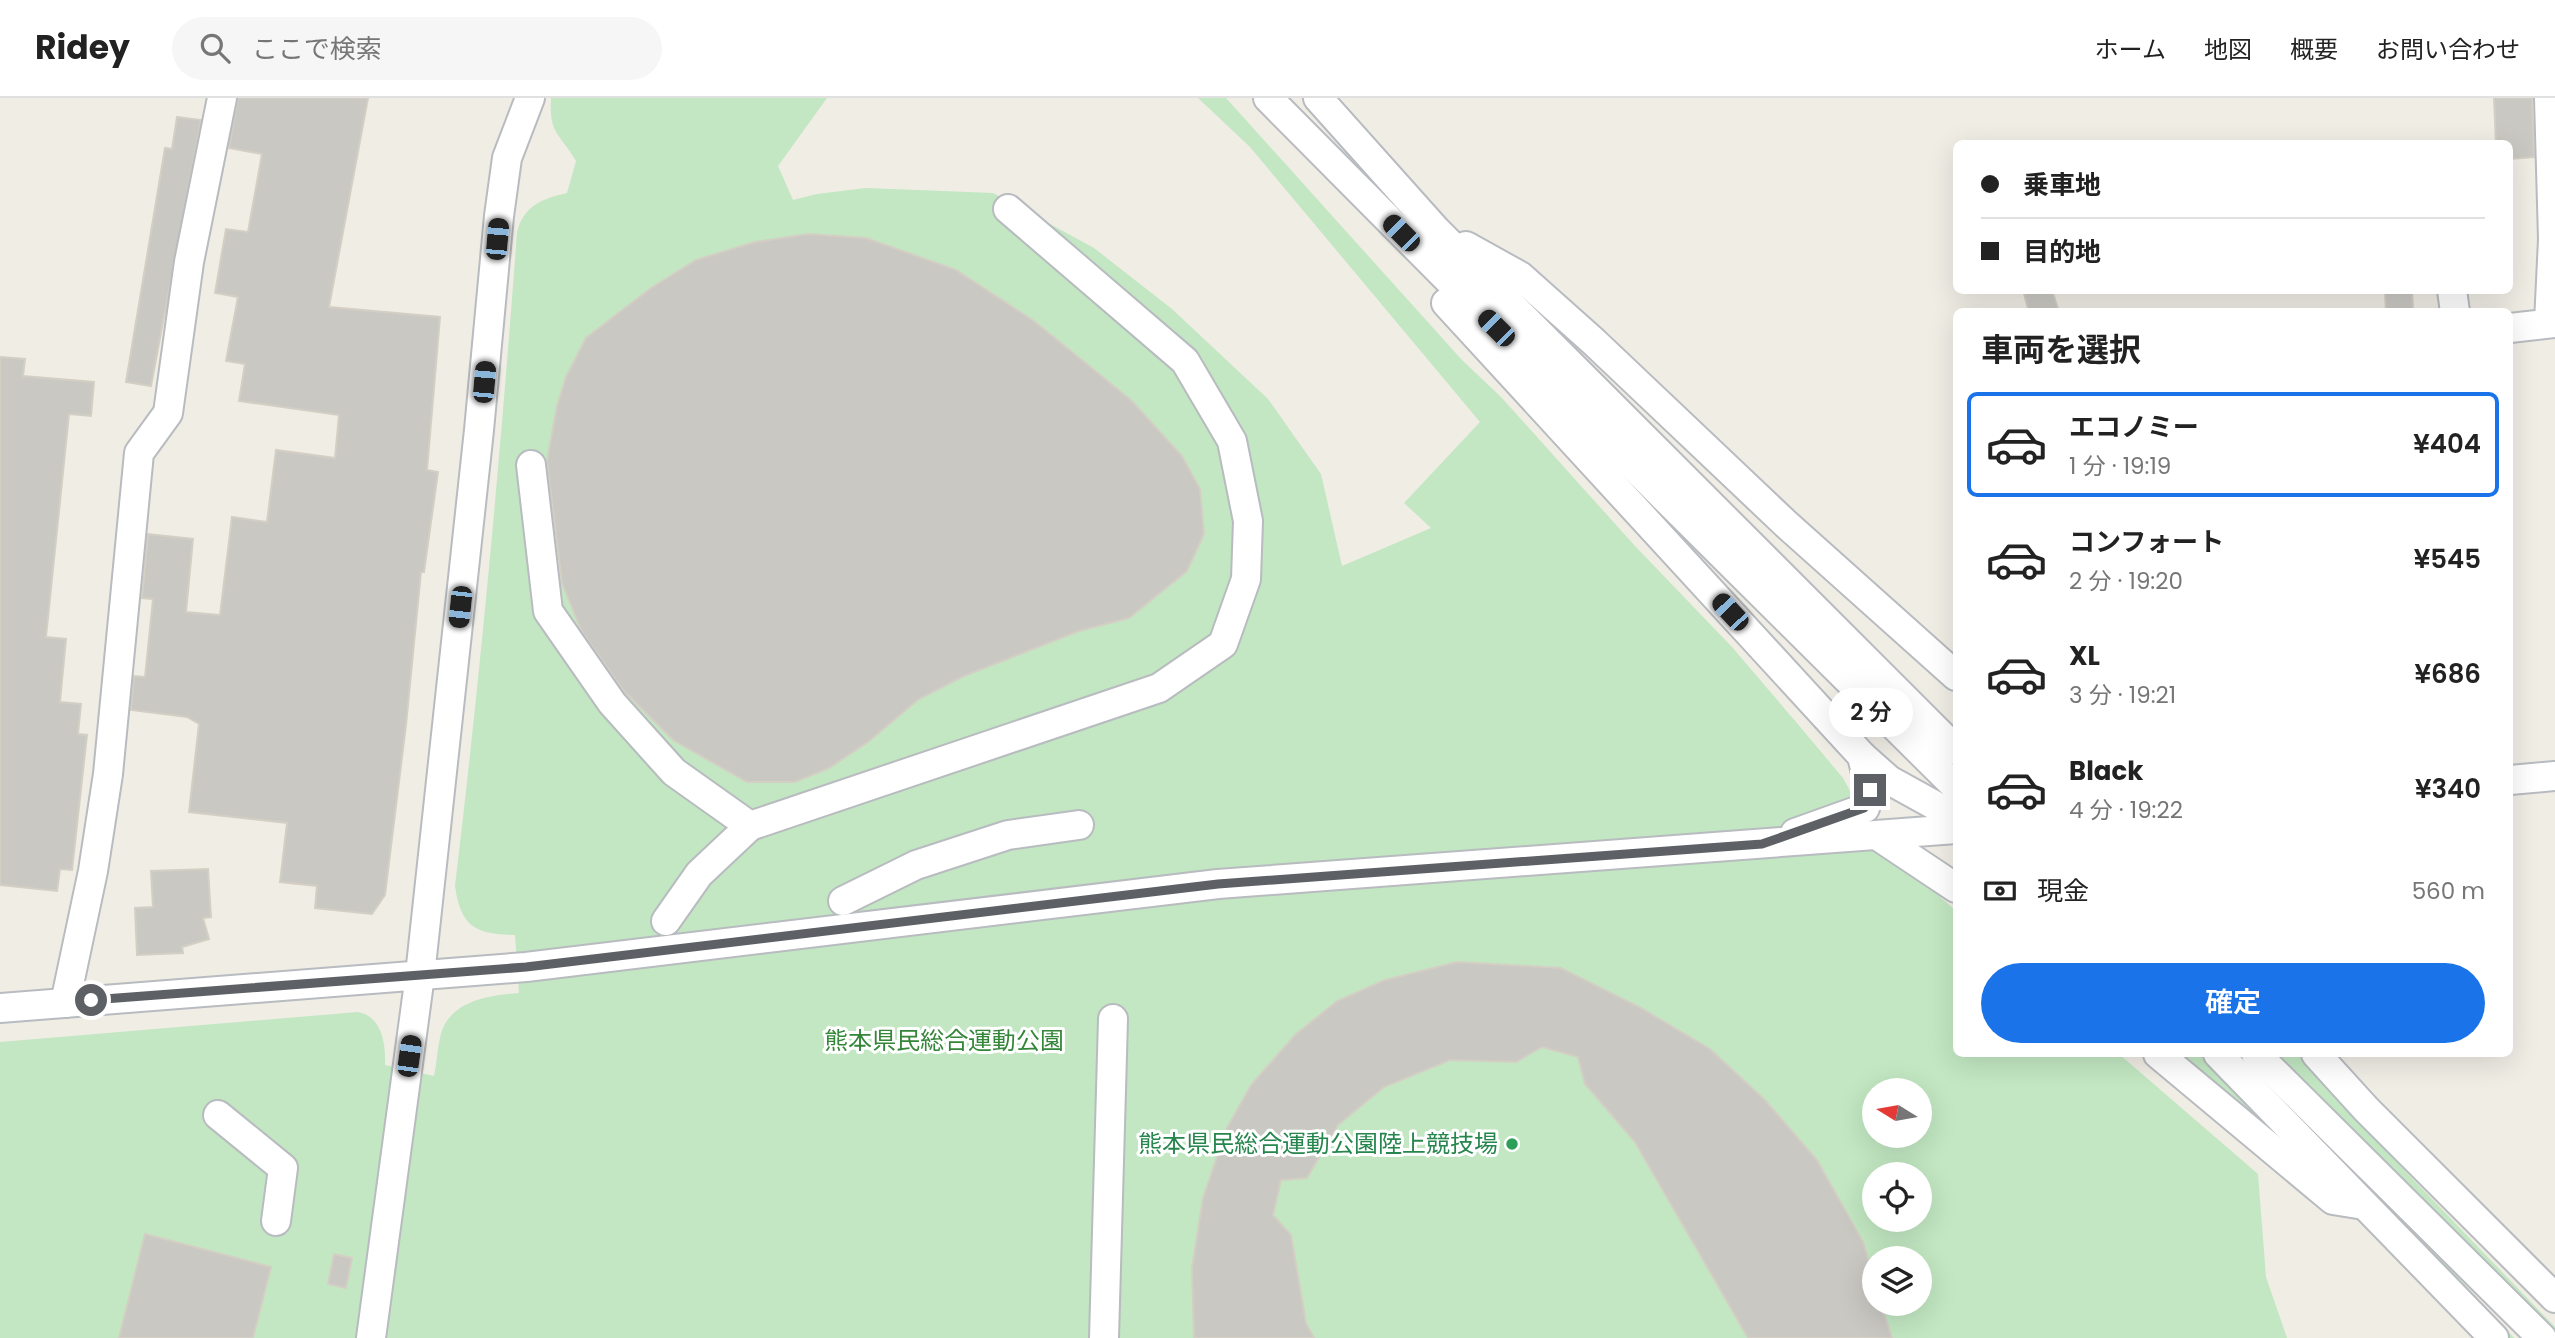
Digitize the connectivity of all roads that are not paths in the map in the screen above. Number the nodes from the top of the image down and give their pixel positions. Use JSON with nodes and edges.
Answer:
{"nodes":[{"id":1,"x":222,"y":98,"type":"edge"},
{"id":2,"x":530,"y":98,"type":"edge"},
{"id":3,"x":1268,"y":98,"type":"edge"},
{"id":4,"x":1318,"y":98,"type":"edge"},
{"id":5,"x":2549,"y":98,"type":"edge"},
{"id":6,"x":1008,"y":209,"type":"dead end"},
{"id":7,"x":1427,"y":240,"type":"junction"},
{"id":8,"x":2552,"y":323,"type":"edge"},
{"id":9,"x":2513,"y":328,"type":"edge"},
{"id":10,"x":531,"y":466,"type":"dead end"},
{"id":11,"x":1953,"y":673,"type":"edge"},
{"id":12,"x":1953,"y":747,"type":"edge"},
{"id":13,"x":1862,"y":756,"type":"junction"},
{"id":14,"x":2555,"y":776,"type":"edge"},
{"id":15,"x":2513,"y":780,"type":"edge"},
{"id":16,"x":1953,"y":785,"type":"edge"},
{"id":17,"x":1953,"y":815,"type":"edge"},
{"id":18,"x":1079,"y":825,"type":"dead end"},
{"id":19,"x":750,"y":826,"type":"junction"},
{"id":20,"x":1953,"y":830,"type":"edge"},
{"id":21,"x":1878,"y":836,"type":"junction"},
{"id":22,"x":1762,"y":844,"type":"junction"},
{"id":23,"x":1953,"y":886,"type":"edge"},
{"id":24,"x":843,"y":901,"type":"dead end"},
{"id":25,"x":666,"y":921,"type":"dead end"},
{"id":26,"x":420,"y":975,"type":"junction"},
{"id":27,"x":65,"y":1003,"type":"junction"},
{"id":28,"x":0,"y":1008,"type":"edge"},
{"id":29,"x":1113,"y":1019,"type":"dead end"},
{"id":30,"x":2162,"y":1057,"type":"edge"},
{"id":31,"x":2221,"y":1057,"type":"edge"},
{"id":32,"x":2259,"y":1057,"type":"edge"},
{"id":33,"x":2319,"y":1057,"type":"edge"},
{"id":34,"x":218,"y":1115,"type":"dead end"},
{"id":35,"x":2364,"y":1205,"type":"junction"},
{"id":36,"x":276,"y":1221,"type":"dead end"},
{"id":37,"x":2555,"y":1298,"type":"edge"},
{"id":38,"x":371,"y":1338,"type":"edge"},
{"id":39,"x":1104,"y":1338,"type":"edge"},
{"id":40,"x":2494,"y":1338,"type":"edge"},
{"id":41,"x":2542,"y":1338,"type":"edge"}],
"edges":[{"from":1,"to":27,"type":"street"},
{"from":2,"to":26,"type":"street"},
{"from":3,"to":7,"type":"street"},
{"from":4,"to":7,"type":"street"},
{"from":5,"to":8,"type":"street"},
{"from":6,"to":19,"type":"street"},
{"from":7,"to":11,"type":"street"},
{"from":7,"to":12,"type":"street"},
{"from":7,"to":13,"type":"street"},
{"from":7,"to":16,"type":"street"},
{"from":8,"to":9,"type":"street"},
{"from":10,"to":19,"type":"street"},
{"from":13,"to":17,"type":"street"},
{"from":13,"to":22,"type":"street"},
{"from":14,"to":15,"type":"street"},
{"from":18,"to":24,"type":"street"},
{"from":19,"to":25,"type":"street"},
{"from":20,"to":21,"type":"street"},
{"from":21,"to":22,"type":"street"},
{"from":21,"to":23,"type":"street"},
{"from":22,"to":26,"type":"street"},
{"from":26,"to":27,"type":"street"},
{"from":26,"to":38,"type":"street"},
{"from":27,"to":28,"type":"street"},
{"from":29,"to":39,"type":"street"},
{"from":30,"to":35,"type":"street"},
{"from":31,"to":35,"type":"street"},
{"from":32,"to":41,"type":"street"},
{"from":33,"to":37,"type":"street"},
{"from":34,"to":36,"type":"street"},
{"from":35,"to":40,"type":"street"}]}
